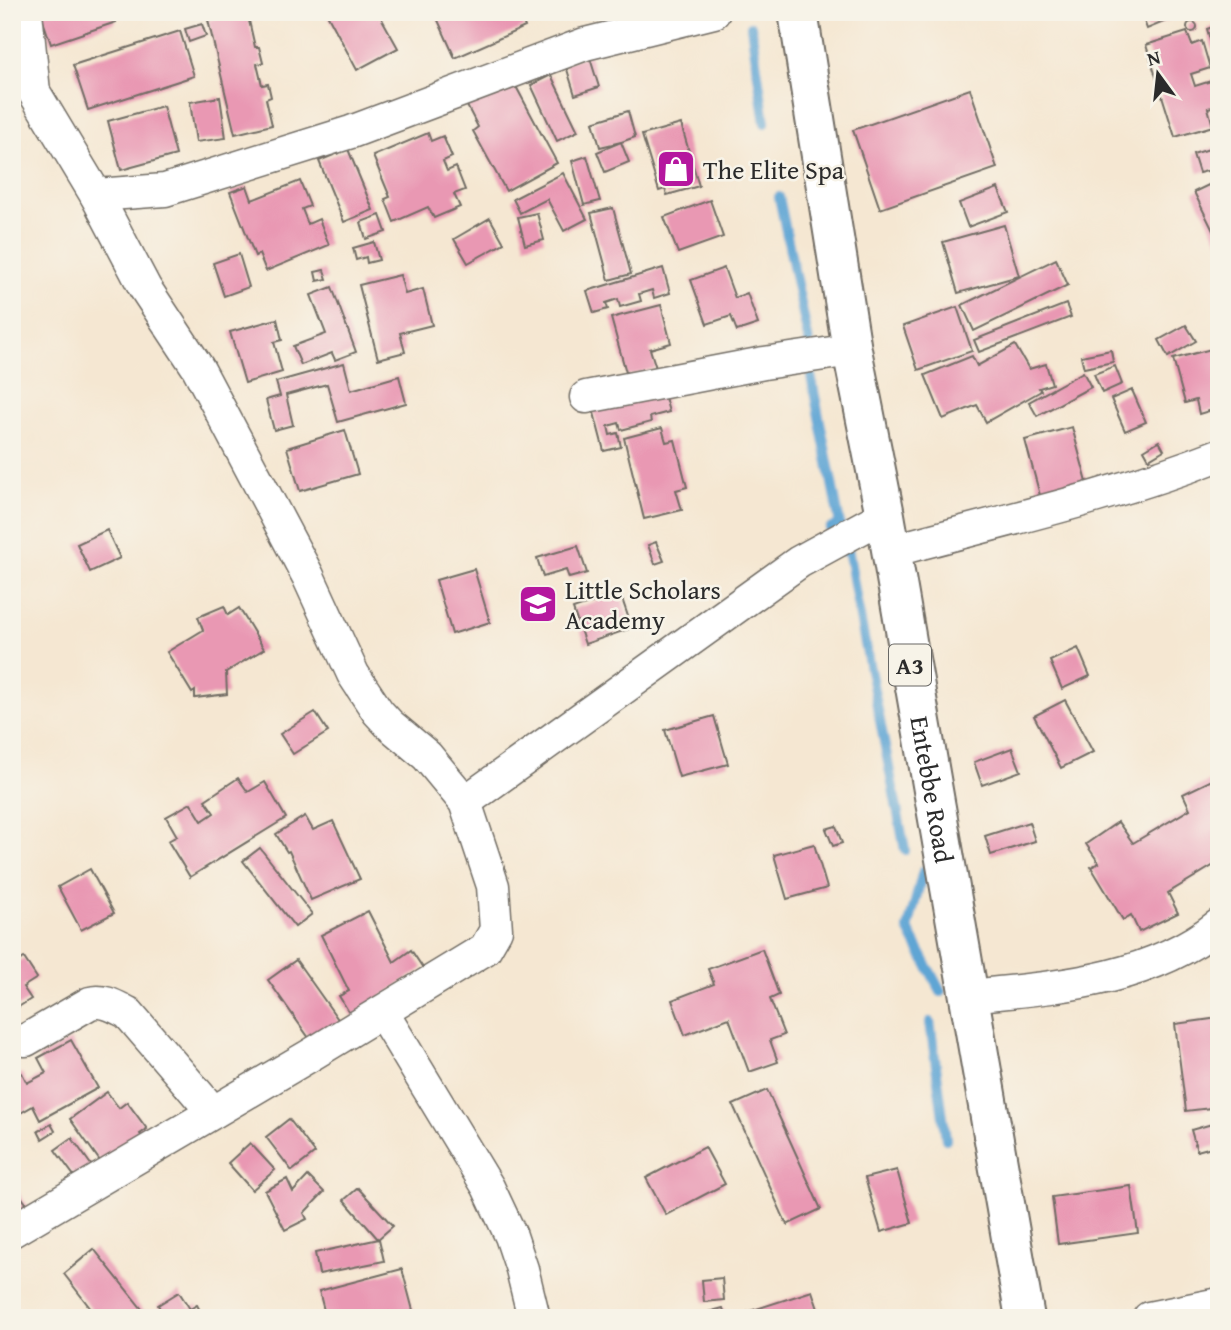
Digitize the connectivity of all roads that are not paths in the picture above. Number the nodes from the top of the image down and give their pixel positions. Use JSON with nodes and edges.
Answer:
{"nodes":[{"id":1,"x":26,"y":12,"type":"edge"},
{"id":2,"x":714,"y":12,"type":"edge"},
{"id":3,"x":798,"y":12,"type":"edge"},
{"id":4,"x":23,"y":95,"type":"edge"},
{"id":5,"x":96,"y":195,"type":"junction"},
{"id":6,"x":852,"y":350,"type":"junction"},
{"id":7,"x":586,"y":397,"type":"dead end"},
{"id":8,"x":1219,"y":455,"type":"edge"},
{"id":9,"x":888,"y":533,"type":"junction"},
{"id":10,"x":465,"y":802,"type":"junction"},
{"id":11,"x":1219,"y":925,"type":"edge"},
{"id":12,"x":968,"y":996,"type":"junction"},
{"id":13,"x":382,"y":1012,"type":"junction"},
{"id":14,"x":26,"y":1040,"type":"dead end"},
{"id":15,"x":213,"y":1112,"type":"junction"},
{"id":16,"x":12,"y":1231,"type":"edge"},
{"id":17,"x":1219,"y":1304,"type":"edge"},
{"id":18,"x":534,"y":1318,"type":"edge"},
{"id":19,"x":1025,"y":1318,"type":"edge"},
{"id":20,"x":1149,"y":1318,"type":"edge"}],
"edges":[{"from":1,"to":4,"type":"street"},
{"from":2,"to":5,"type":"street"},
{"from":3,"to":6,"type":"main road","name":"Entebbe Road","number":"A3"},
{"from":4,"to":5,"type":"street"},
{"from":5,"to":10,"type":"street"},
{"from":6,"to":7,"type":"street"},
{"from":6,"to":9,"type":"main road","name":"Entebbe Road","number":"A3"},
{"from":8,"to":9,"type":"street"},
{"from":9,"to":10,"type":"street"},
{"from":9,"to":12,"type":"main road","name":"Entebbe Road","number":"A3"},
{"from":10,"to":13,"type":"street"},
{"from":11,"to":12,"type":"street"},
{"from":12,"to":19,"type":"main road","name":"Entebbe Road","number":"A3"},
{"from":13,"to":15,"type":"street"},
{"from":13,"to":18,"type":"street"},
{"from":14,"to":15,"type":"street"},
{"from":15,"to":16,"type":"street"},
{"from":17,"to":20,"type":"street"}]}
